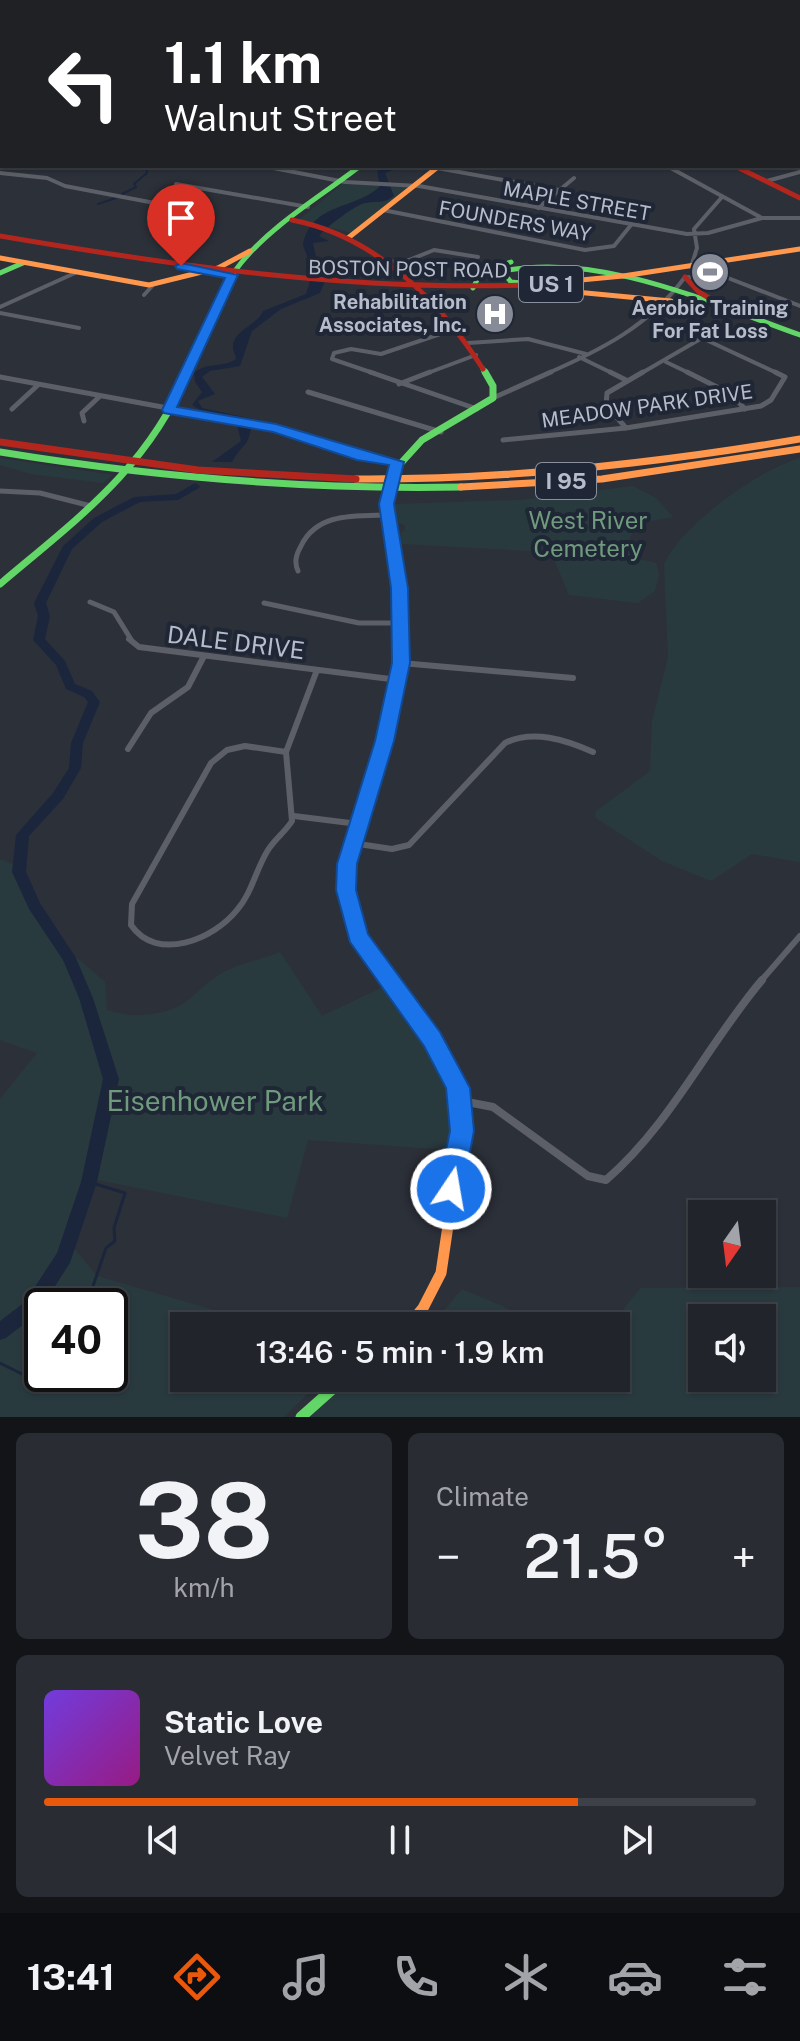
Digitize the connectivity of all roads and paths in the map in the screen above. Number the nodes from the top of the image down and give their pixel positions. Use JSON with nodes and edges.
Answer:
{"nodes":[{"id":1,"x":273,"y":168,"type":"edge"},
{"id":2,"x":357,"y":168,"type":"edge"},
{"id":3,"x":437,"y":168,"type":"edge"},
{"id":4,"x":443,"y":168,"type":"edge"},
{"id":5,"x":671,"y":168,"type":"edge"},
{"id":6,"x":739,"y":168,"type":"edge"},
{"id":7,"x":800,"y":172,"type":"edge"},
{"id":8,"x":0,"y":173,"type":"edge"},
{"id":9,"x":574,"y":178,"type":"dead end"},
{"id":10,"x":338,"y":181,"type":"junction"},
{"id":11,"x":767,"y":181,"type":"junction"},
{"id":12,"x":176,"y":184,"type":"dead end"},
{"id":13,"x":414,"y":186,"type":"junction"},
{"id":14,"x":559,"y":190,"type":"junction"},
{"id":15,"x":722,"y":197,"type":"junction"},
{"id":16,"x":800,"y":198,"type":"edge"},
{"id":17,"x":308,"y":207,"type":"junction"},
{"id":18,"x":538,"y":208,"type":"junction"},
{"id":19,"x":383,"y":210,"type":"junction"},
{"id":20,"x":202,"y":212,"type":"dead end"},
{"id":21,"x":762,"y":218,"type":"junction"},
{"id":22,"x":800,"y":218,"type":"edge"},
{"id":23,"x":292,"y":220,"type":"junction"},
{"id":24,"x":631,"y":225,"type":"junction"},
{"id":25,"x":696,"y":234,"type":"junction"},
{"id":26,"x":0,"y":236,"type":"edge"},
{"id":27,"x":348,"y":238,"type":"junction"},
{"id":28,"x":258,"y":248,"type":"junction"},
{"id":29,"x":800,"y":249,"type":"edge"},
{"id":30,"x":478,"y":257,"type":"dead end"},
{"id":31,"x":0,"y":258,"type":"edge"},
{"id":32,"x":388,"y":262,"type":"junction"},
{"id":33,"x":24,"y":263,"type":"junction"},
{"id":34,"x":691,"y":267,"type":"junction"},
{"id":35,"x":206,"y":271,"type":"junction"},
{"id":36,"x":0,"y":273,"type":"edge"},
{"id":37,"x":75,"y":273,"type":"junction"},
{"id":38,"x":605,"y":273,"type":"junction"},
{"id":39,"x":232,"y":275,"type":"junction"},
{"id":40,"x":685,"y":277,"type":"junction"},
{"id":41,"x":153,"y":285,"type":"junction"},
{"id":42,"x":540,"y":285,"type":"junction"},
{"id":43,"x":509,"y":287,"type":"junction"},
{"id":44,"x":411,"y":288,"type":"junction"},
{"id":45,"x":473,"y":288,"type":"junction"},
{"id":46,"x":660,"y":293,"type":"junction"},
{"id":47,"x":144,"y":295,"type":"dead end"},
{"id":48,"x":800,"y":306,"type":"edge"},
{"id":49,"x":0,"y":310,"type":"edge"},
{"id":50,"x":748,"y":317,"type":"junction"},
{"id":51,"x":79,"y":328,"type":"dead end"},
{"id":52,"x":455,"y":329,"type":"junction"},
{"id":53,"x":800,"y":333,"type":"edge"},
{"id":54,"x":468,"y":343,"type":"junction"},
{"id":55,"x":586,"y":354,"type":"junction"},
{"id":56,"x":476,"y":355,"type":"junction"},
{"id":57,"x":579,"y":357,"type":"junction"},
{"id":58,"x":666,"y":362,"type":"junction"},
{"id":59,"x":0,"y":377,"type":"edge"},
{"id":60,"x":628,"y":381,"type":"junction"},
{"id":61,"x":399,"y":384,"type":"junction"},
{"id":62,"x":38,"y":385,"type":"junction"},
{"id":63,"x":308,"y":392,"type":"dead end"},
{"id":64,"x":99,"y":397,"type":"junction"},
{"id":65,"x":493,"y":398,"type":"junction"},
{"id":66,"x":12,"y":409,"type":"dead end"},
{"id":67,"x":477,"y":409,"type":"junction"},
{"id":68,"x":745,"y":409,"type":"junction"},
{"id":69,"x":169,"y":410,"type":"junction"},
{"id":70,"x":84,"y":421,"type":"dead end"},
{"id":71,"x":626,"y":428,"type":"junction"},
{"id":72,"x":441,"y":432,"type":"junction"},
{"id":73,"x":800,"y":439,"type":"edge"},
{"id":74,"x":503,"y":440,"type":"dead end"},
{"id":75,"x":0,"y":442,"type":"edge"},
{"id":76,"x":800,"y":449,"type":"edge"},
{"id":77,"x":0,"y":452,"type":"edge"},
{"id":78,"x":396,"y":466,"type":"junction"},
{"id":79,"x":0,"y":491,"type":"edge"},
{"id":80,"x":91,"y":506,"type":"junction"},
{"id":81,"x":388,"y":515,"type":"junction"},
{"id":82,"x":298,"y":571,"type":"dead end"},
{"id":83,"x":0,"y":584,"type":"edge"},
{"id":84,"x":90,"y":602,"type":"dead end"},
{"id":85,"x":264,"y":603,"type":"dead end"},
{"id":86,"x":402,"y":623,"type":"junction"},
{"id":87,"x":204,"y":656,"type":"junction"},
{"id":88,"x":401,"y":663,"type":"junction"},
{"id":89,"x":317,"y":670,"type":"junction"},
{"id":90,"x":573,"y":678,"type":"dead end"},
{"id":91,"x":398,"y":680,"type":"junction"},
{"id":92,"x":128,"y":749,"type":"dead end"},
{"id":93,"x":286,"y":752,"type":"junction"},
{"id":94,"x":593,"y":752,"type":"dead end"},
{"id":95,"x":294,"y":816,"type":"junction"},
{"id":96,"x":358,"y":824,"type":"junction"},
{"id":97,"x":352,"y":843,"type":"junction"},
{"id":98,"x":800,"y":936,"type":"edge"},
{"id":99,"x":462,"y":1101,"type":"junction"},
{"id":100,"x":419,"y":1312,"type":"edge"},
{"id":101,"x":327,"y":1392,"type":"edge"},
{"id":102,"x":301,"y":1417,"type":"edge"}],
"edges":[{"from":1,"to":10,"type":"street","name":"MAPLE STREET"},
{"from":2,"to":10,"type":"main road"},
{"from":3,"to":13,"type":"main road"},
{"from":4,"to":14,"type":"street"},
{"from":5,"to":15,"type":"street"},
{"from":6,"to":11,"type":"main road"},
{"from":7,"to":11,"type":"street"},
{"from":8,"to":20,"type":"street"},
{"from":9,"to":14,"type":"street"},
{"from":10,"to":13,"type":"street","name":"MAPLE STREET"},
{"from":10,"to":17,"type":"main road"},
{"from":11,"to":16,"type":"main road"},
{"from":12,"to":17,"type":"street"},
{"from":13,"to":18,"type":"street","name":"MAPLE STREET"},
{"from":13,"to":19,"type":"main road"},
{"from":14,"to":18,"type":"street"},
{"from":15,"to":21,"type":"street"},
{"from":15,"to":25,"type":"street"},
{"from":17,"to":23,"type":"main road"},
{"from":18,"to":24,"type":"street","name":"MAPLE STREET"},
{"from":19,"to":24,"type":"street","name":"FOUNDERS WAY"},
{"from":19,"to":27,"type":"main road"},
{"from":21,"to":22,"type":"street"},
{"from":21,"to":25,"type":"street","name":"MAPLE STREET"},
{"from":23,"to":27,"type":"main road"},
{"from":23,"to":28,"type":"main road"},
{"from":24,"to":25,"type":"street","name":"MAPLE STREET"},
{"from":25,"to":34,"type":"street"},
{"from":26,"to":35,"type":"main road","name":"BOSTON POST ROAD","number":"US 1"},
{"from":27,"to":32,"type":"main road"},
{"from":28,"to":35,"type":"main road"},
{"from":28,"to":39,"type":"main road"},
{"from":29,"to":34,"type":"main road","name":"BOSTON POST ROAD","number":"US 1"},
{"from":30,"to":32,"type":"street"},
{"from":31,"to":33,"type":"main road"},
{"from":32,"to":44,"type":"main road"},
{"from":33,"to":36,"type":"main road"},
{"from":33,"to":37,"type":"main road"},
{"from":34,"to":40,"type":"main road"},
{"from":34,"to":42,"type":"main road","name":"BOSTON POST ROAD","number":"US 1"},
{"from":35,"to":39,"type":"main road","name":"BOSTON POST ROAD","number":"US 1"},
{"from":35,"to":41,"type":"main road"},
{"from":37,"to":41,"type":"main road"},
{"from":37,"to":49,"type":"street"},
{"from":38,"to":42,"type":"main road"},
{"from":38,"to":45,"type":"main road"},
{"from":38,"to":46,"type":"main road"},
{"from":39,"to":44,"type":"main road","name":"BOSTON POST ROAD","number":"US 1"},
{"from":39,"to":69,"type":"main road"},
{"from":40,"to":48,"type":"street"},
{"from":40,"to":50,"type":"main road"},
{"from":40,"to":55,"type":"street"},
{"from":41,"to":47,"type":"street"},
{"from":42,"to":43,"type":"main road","name":"BOSTON POST ROAD","number":"US 1"},
{"from":43,"to":45,"type":"main road","name":"BOSTON POST ROAD","number":"US 1"},
{"from":43,"to":46,"type":"main road"},
{"from":44,"to":45,"type":"main road","name":"BOSTON POST ROAD","number":"US 1"},
{"from":44,"to":52,"type":"main road"},
{"from":46,"to":50,"type":"main road"},
{"from":49,"to":51,"type":"street"},
{"from":50,"to":53,"type":"main road"},
{"from":52,"to":54,"type":"main road"},
{"from":52,"to":61,"type":"street"},
{"from":54,"to":55,"type":"street"},
{"from":54,"to":56,"type":"main road"},
{"from":55,"to":57,"type":"street"},
{"from":56,"to":61,"type":"street"},
{"from":56,"to":65,"type":"main road"},
{"from":57,"to":60,"type":"street"},
{"from":57,"to":65,"type":"street"},
{"from":58,"to":60,"type":"street"},
{"from":58,"to":68,"type":"street"},
{"from":58,"to":68,"type":"street","name":"MEADOW PARK DRIVE"},
{"from":59,"to":62,"type":"street"},
{"from":60,"to":71,"type":"street"},
{"from":61,"to":67,"type":"street"},
{"from":62,"to":64,"type":"street"},
{"from":62,"to":66,"type":"street"},
{"from":63,"to":72,"type":"street"},
{"from":64,"to":69,"type":"street"},
{"from":64,"to":70,"type":"street"},
{"from":65,"to":67,"type":"main road"},
{"from":67,"to":72,"type":"main road"},
{"from":68,"to":71,"type":"street","name":"MEADOW PARK DRIVE"},
{"from":69,"to":78,"type":"street"},
{"from":69,"to":80,"type":"main road"},
{"from":71,"to":74,"type":"street","name":"MEADOW PARK DRIVE"},
{"from":72,"to":78,"type":"main road"},
{"from":73,"to":75,"type":"main road","number":"I 95"},
{"from":76,"to":77,"type":"main road","number":"I 95"},
{"from":78,"to":81,"type":"main road"},
{"from":79,"to":80,"type":"street"},
{"from":80,"to":83,"type":"main road"},
{"from":81,"to":82,"type":"street"},
{"from":81,"to":86,"type":"main road"},
{"from":84,"to":87,"type":"street","name":"DALE DRIVE"},
{"from":85,"to":86,"type":"street"},
{"from":86,"to":88,"type":"main road"},
{"from":87,"to":89,"type":"street","name":"DALE DRIVE"},
{"from":87,"to":92,"type":"street"},
{"from":88,"to":90,"type":"street"},
{"from":88,"to":91,"type":"main road"},
{"from":89,"to":91,"type":"street","name":"DALE DRIVE"},
{"from":89,"to":93,"type":"street"},
{"from":91,"to":96,"type":"main road"},
{"from":93,"to":95,"type":"street"},
{"from":93,"to":95,"type":"street"},
{"from":94,"to":97,"type":"street"},
{"from":95,"to":96,"type":"street"},
{"from":96,"to":97,"type":"main road"},
{"from":97,"to":99,"type":"main road"},
{"from":98,"to":99,"type":"street"},
{"from":99,"to":100,"type":"main road"},
{"from":101,"to":102,"type":"main road"}]}
